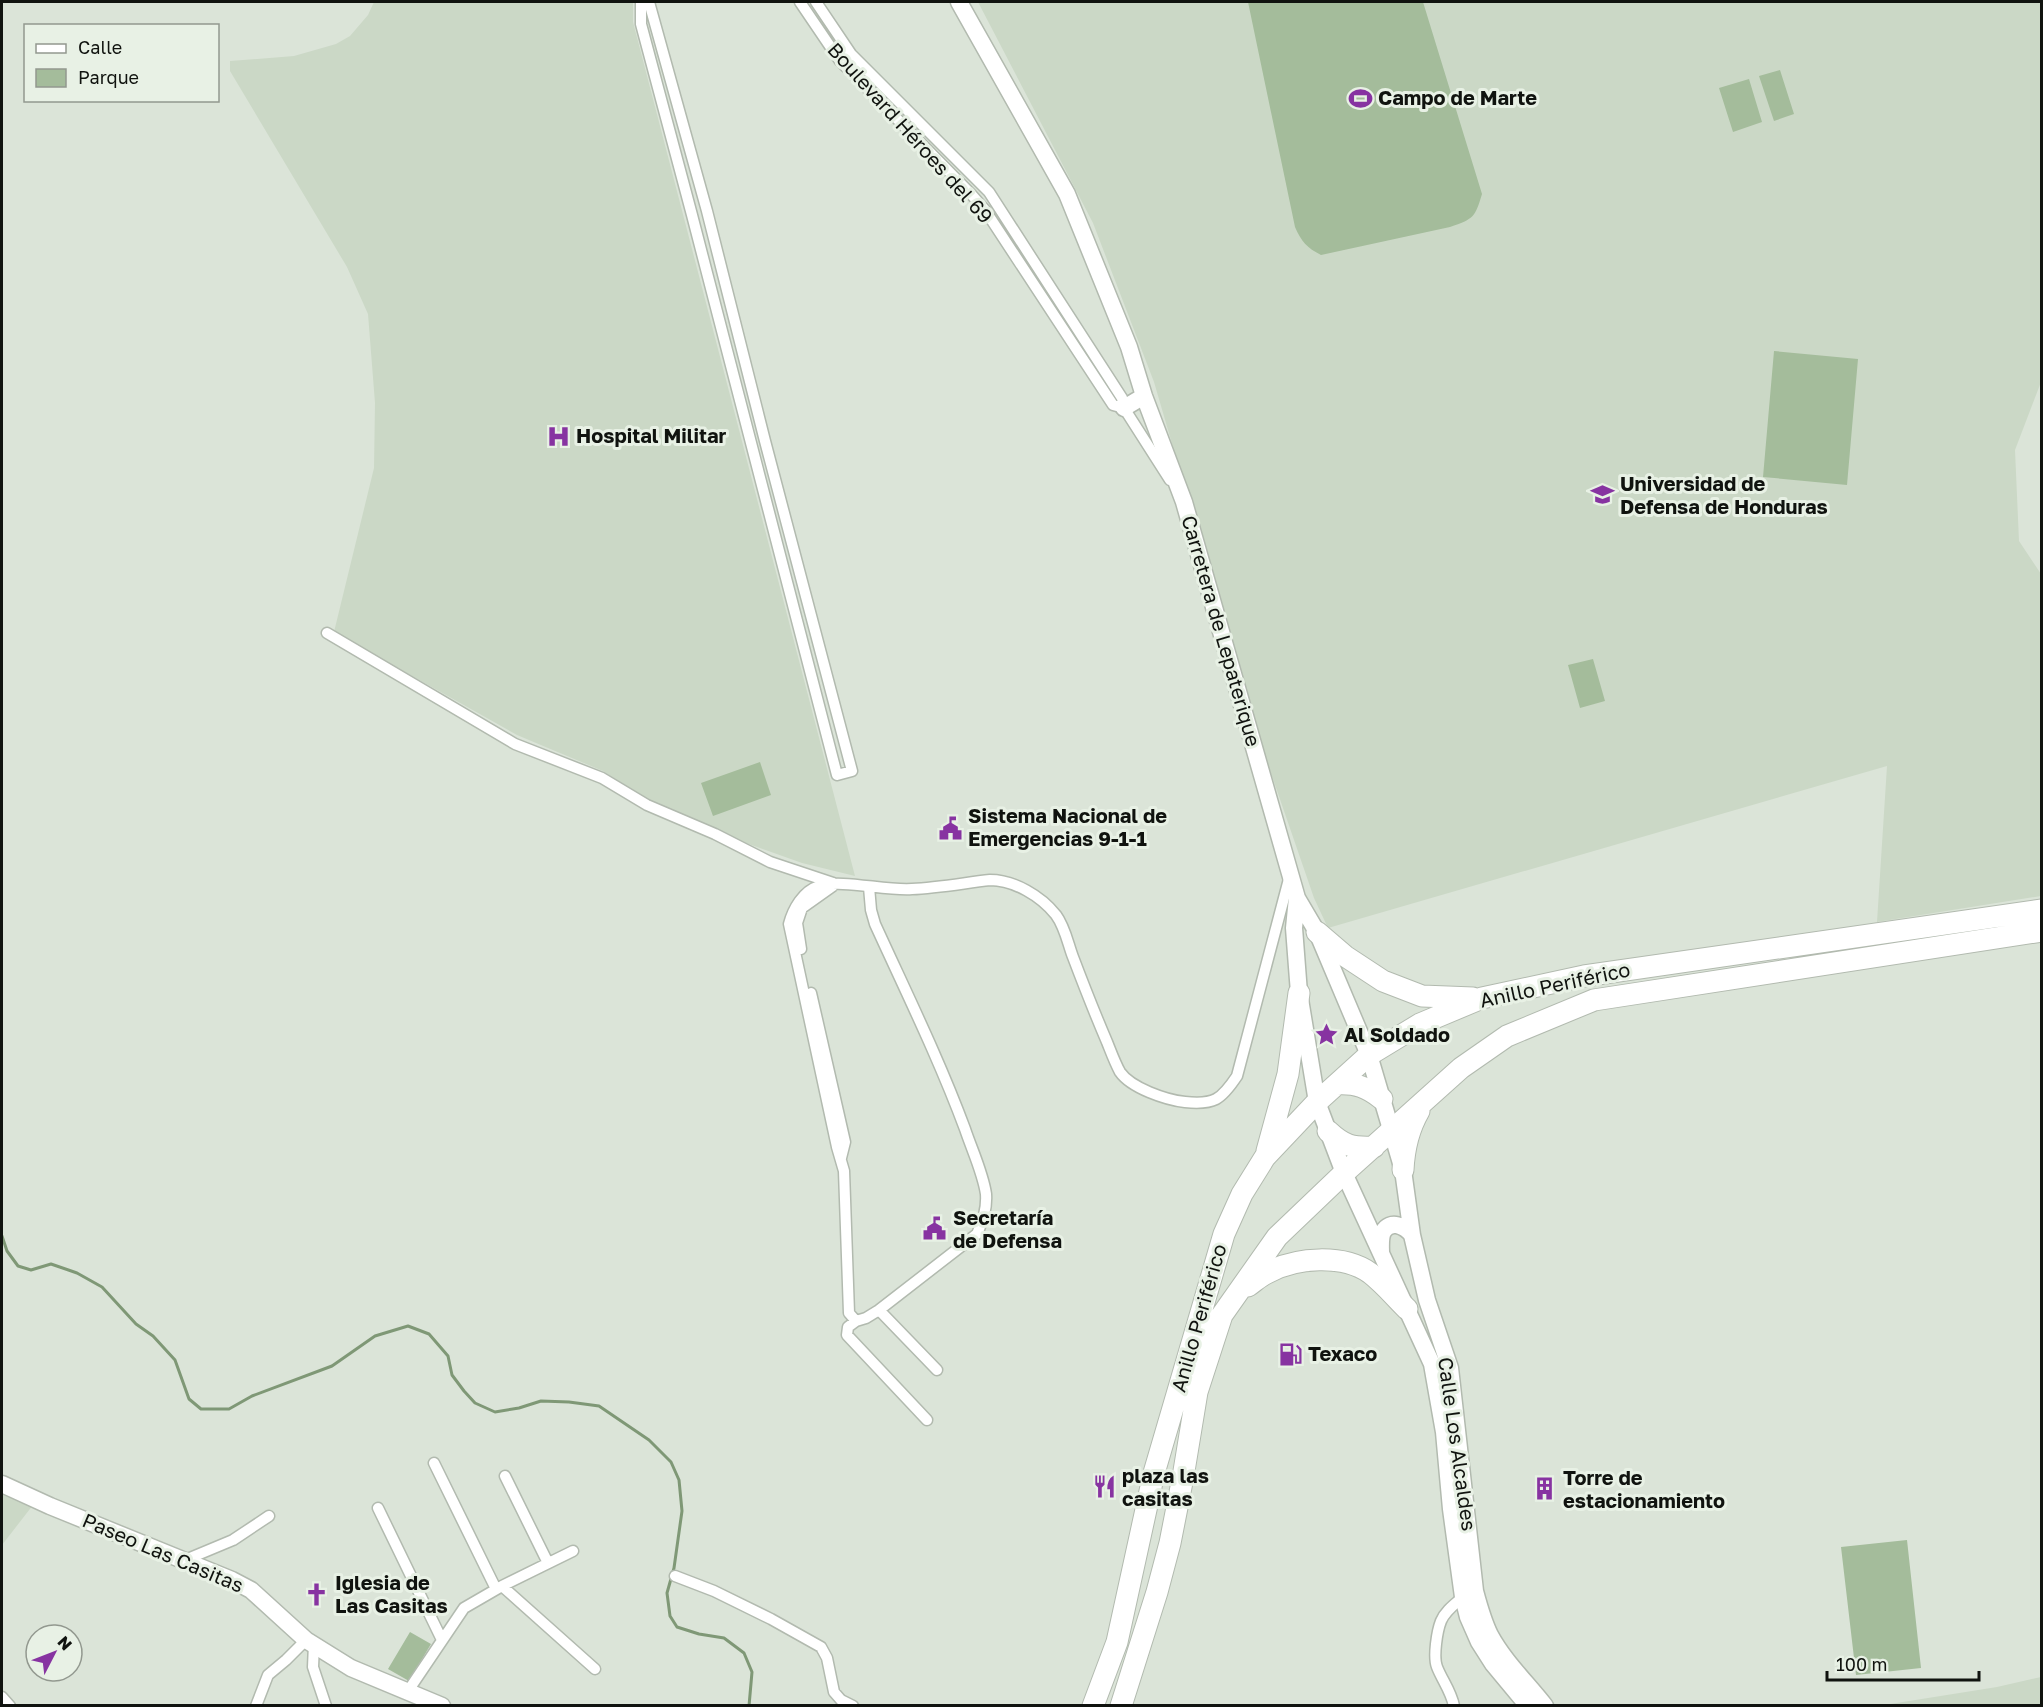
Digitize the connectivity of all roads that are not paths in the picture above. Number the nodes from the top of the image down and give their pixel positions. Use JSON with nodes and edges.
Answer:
{"nodes":[{"id":1,"x":641,"y":2,"type":"edge"},
{"id":2,"x":649,"y":2,"type":"edge"},
{"id":3,"x":800,"y":2,"type":"edge"},
{"id":4,"x":816,"y":2,"type":"edge"},
{"id":5,"x":959,"y":2,"type":"edge"},
{"id":6,"x":1144,"y":396,"type":"junction"},
{"id":7,"x":1124,"y":408,"type":"junction"},
{"id":8,"x":1184,"y":502,"type":"junction"},
{"id":9,"x":327,"y":633,"type":"dead end"},
{"id":10,"x":1290,"y":875,"type":"junction"},
{"id":11,"x":836,"y":884,"type":"junction"},
{"id":12,"x":869,"y":887,"type":"junction"},
{"id":13,"x":1297,"y":898,"type":"junction"},
{"id":14,"x":2042,"y":910,"type":"edge"},
{"id":15,"x":2042,"y":931,"type":"edge"},
{"id":16,"x":1317,"y":932,"type":"junction"},
{"id":17,"x":1299,"y":993,"type":"junction"},
{"id":18,"x":1480,"y":999,"type":"junction"},
{"id":19,"x":1369,"y":1055,"type":"junction"},
{"id":20,"x":1337,"y":1084,"type":"junction"},
{"id":21,"x":1430,"y":1096,"type":"junction"},
{"id":22,"x":1382,"y":1099,"type":"junction"},
{"id":23,"x":1317,"y":1102,"type":"junction"},
{"id":24,"x":1328,"y":1131,"type":"junction"},
{"id":25,"x":1391,"y":1131,"type":"junction"},
{"id":26,"x":1374,"y":1147,"type":"junction"},
{"id":27,"x":1265,"y":1158,"type":"junction"},
{"id":28,"x":1402,"y":1170,"type":"junction"},
{"id":29,"x":1344,"y":1173,"type":"junction"},
{"id":30,"x":1412,"y":1235,"type":"junction"},
{"id":31,"x":1381,"y":1256,"type":"junction"},
{"id":32,"x":1235,"y":1295,"type":"junction"},
{"id":33,"x":1407,"y":1309,"type":"junction"},
{"id":34,"x":879,"y":1310,"type":"junction"},
{"id":35,"x":856,"y":1320,"type":"junction"},
{"id":36,"x":937,"y":1370,"type":"dead end"},
{"id":37,"x":927,"y":1420,"type":"dead end"},
{"id":38,"x":434,"y":1463,"type":"dead end"},
{"id":39,"x":505,"y":1476,"type":"dead end"},
{"id":40,"x":2,"y":1484,"type":"edge"},
{"id":41,"x":378,"y":1508,"type":"dead end"},
{"id":42,"x":269,"y":1516,"type":"dead end"},
{"id":43,"x":573,"y":1551,"type":"dead end"},
{"id":44,"x":185,"y":1560,"type":"junction"},
{"id":45,"x":548,"y":1563,"type":"junction"},
{"id":46,"x":675,"y":1576,"type":"dead end"},
{"id":47,"x":499,"y":1587,"type":"junction"},
{"id":48,"x":1463,"y":1597,"type":"junction"},
{"id":49,"x":442,"y":1640,"type":"junction"},
{"id":50,"x":310,"y":1642,"type":"junction"},
{"id":51,"x":595,"y":1668,"type":"dead end"},
{"id":52,"x":408,"y":1691,"type":"junction"},
{"id":53,"x":2,"y":1696,"type":"edge"},
{"id":54,"x":10,"y":1706,"type":"edge"},
{"id":55,"x":256,"y":1706,"type":"edge"},
{"id":56,"x":326,"y":1706,"type":"edge"},
{"id":57,"x":442,"y":1706,"type":"edge"},
{"id":58,"x":853,"y":1706,"type":"edge"},
{"id":59,"x":1093,"y":1706,"type":"edge"},
{"id":60,"x":1121,"y":1706,"type":"edge"},
{"id":61,"x":1454,"y":1706,"type":"edge"},
{"id":62,"x":1528,"y":1706,"type":"edge"},
{"id":63,"x":1545,"y":1706,"type":"edge"}],
"edges":[{"from":1,"to":2,"type":"street"},
{"from":3,"to":7,"type":"street","name":"Boulevard Héroes del 69"},
{"from":4,"to":7,"type":"street","name":"Boulevard Héroes del 69"},
{"from":5,"to":6,"type":"main road","name":"Carretera de Lepaterique"},
{"from":6,"to":7,"type":"main road"},
{"from":6,"to":8,"type":"main road","name":"Carretera de Lepaterique"},
{"from":7,"to":8,"type":"street","name":"Boulevard Héroes del 69"},
{"from":8,"to":10,"type":"main road","name":"Carretera de Lepaterique"},
{"from":9,"to":11,"type":"street"},
{"from":10,"to":12,"type":"street"},
{"from":10,"to":13,"type":"main road","name":"Carretera de Lepaterique"},
{"from":11,"to":12,"type":"street"},
{"from":11,"to":35,"type":"street"},
{"from":12,"to":34,"type":"street"},
{"from":13,"to":16,"type":"main road","name":"Carretera de Lepaterique"},
{"from":13,"to":17,"type":"main road","name":"Carretera de Lepaterique"},
{"from":14,"to":18,"type":"highway","name":"Anillo Periférico"},
{"from":15,"to":21,"type":"highway","name":"Anillo Periférico"},
{"from":16,"to":18,"type":"highway"},
{"from":16,"to":19,"type":"main road","name":"Carretera de Lepaterique"},
{"from":17,"to":23,"type":"main road","name":"Carretera de Lepaterique"},
{"from":17,"to":27,"type":"highway"},
{"from":18,"to":19,"type":"highway","name":"Anillo Periférico"},
{"from":19,"to":20,"type":"highway","name":"Anillo Periférico"},
{"from":19,"to":22,"type":"main road","name":"Carretera de Lepaterique"},
{"from":20,"to":22,"type":"highway"},
{"from":20,"to":23,"type":"highway","name":"Anillo Periférico"},
{"from":21,"to":25,"type":"highway","name":"Anillo Periférico"},
{"from":21,"to":28,"type":"highway"},
{"from":22,"to":25,"type":"main road","name":"Carretera de Lepaterique"},
{"from":23,"to":24,"type":"main road","name":"Carretera de Lepaterique"},
{"from":23,"to":27,"type":"highway","name":"Anillo Periférico"},
{"from":24,"to":26,"type":"highway"},
{"from":24,"to":29,"type":"main road","name":"Carretera de Lepaterique"},
{"from":25,"to":26,"type":"highway","name":"Anillo Periférico"},
{"from":25,"to":28,"type":"main road","name":"Calle Los Alcaldes"},
{"from":26,"to":29,"type":"highway","name":"Anillo Periférico"},
{"from":27,"to":59,"type":"highway","name":"Anillo Periférico"},
{"from":28,"to":30,"type":"main road","name":"Calle Los Alcaldes"},
{"from":29,"to":31,"type":"main road","name":"Calle Los Alcaldes"},
{"from":29,"to":32,"type":"highway","name":"Anillo Periférico"},
{"from":30,"to":31,"type":"main road"},
{"from":30,"to":63,"type":"main road","name":"Calle Los Alcaldes"},
{"from":31,"to":33,"type":"main road","name":"Calle Los Alcaldes"},
{"from":32,"to":33,"type":"highway"},
{"from":32,"to":60,"type":"highway","name":"Anillo Periférico"},
{"from":33,"to":48,"type":"main road","name":"Calle Los Alcaldes"},
{"from":34,"to":35,"type":"street"},
{"from":34,"to":36,"type":"street"},
{"from":35,"to":37,"type":"street"},
{"from":38,"to":47,"type":"street"},
{"from":39,"to":45,"type":"street"},
{"from":40,"to":44,"type":"main road","name":"Paseo Las Casitas"},
{"from":41,"to":49,"type":"street"},
{"from":42,"to":44,"type":"street"},
{"from":43,"to":45,"type":"street"},
{"from":44,"to":50,"type":"main road","name":"Paseo Las Casitas"},
{"from":45,"to":47,"type":"street"},
{"from":46,"to":58,"type":"street"},
{"from":47,"to":49,"type":"street"},
{"from":47,"to":51,"type":"street"},
{"from":48,"to":61,"type":"street"},
{"from":48,"to":62,"type":"main road","name":"Calle Los Alcaldes"},
{"from":49,"to":52,"type":"street"},
{"from":50,"to":52,"type":"main road","name":"Paseo Las Casitas"},
{"from":50,"to":55,"type":"street"},
{"from":50,"to":56,"type":"street"},
{"from":52,"to":57,"type":"main road","name":"Paseo Las Casitas"},
{"from":53,"to":54,"type":"street"}]}
